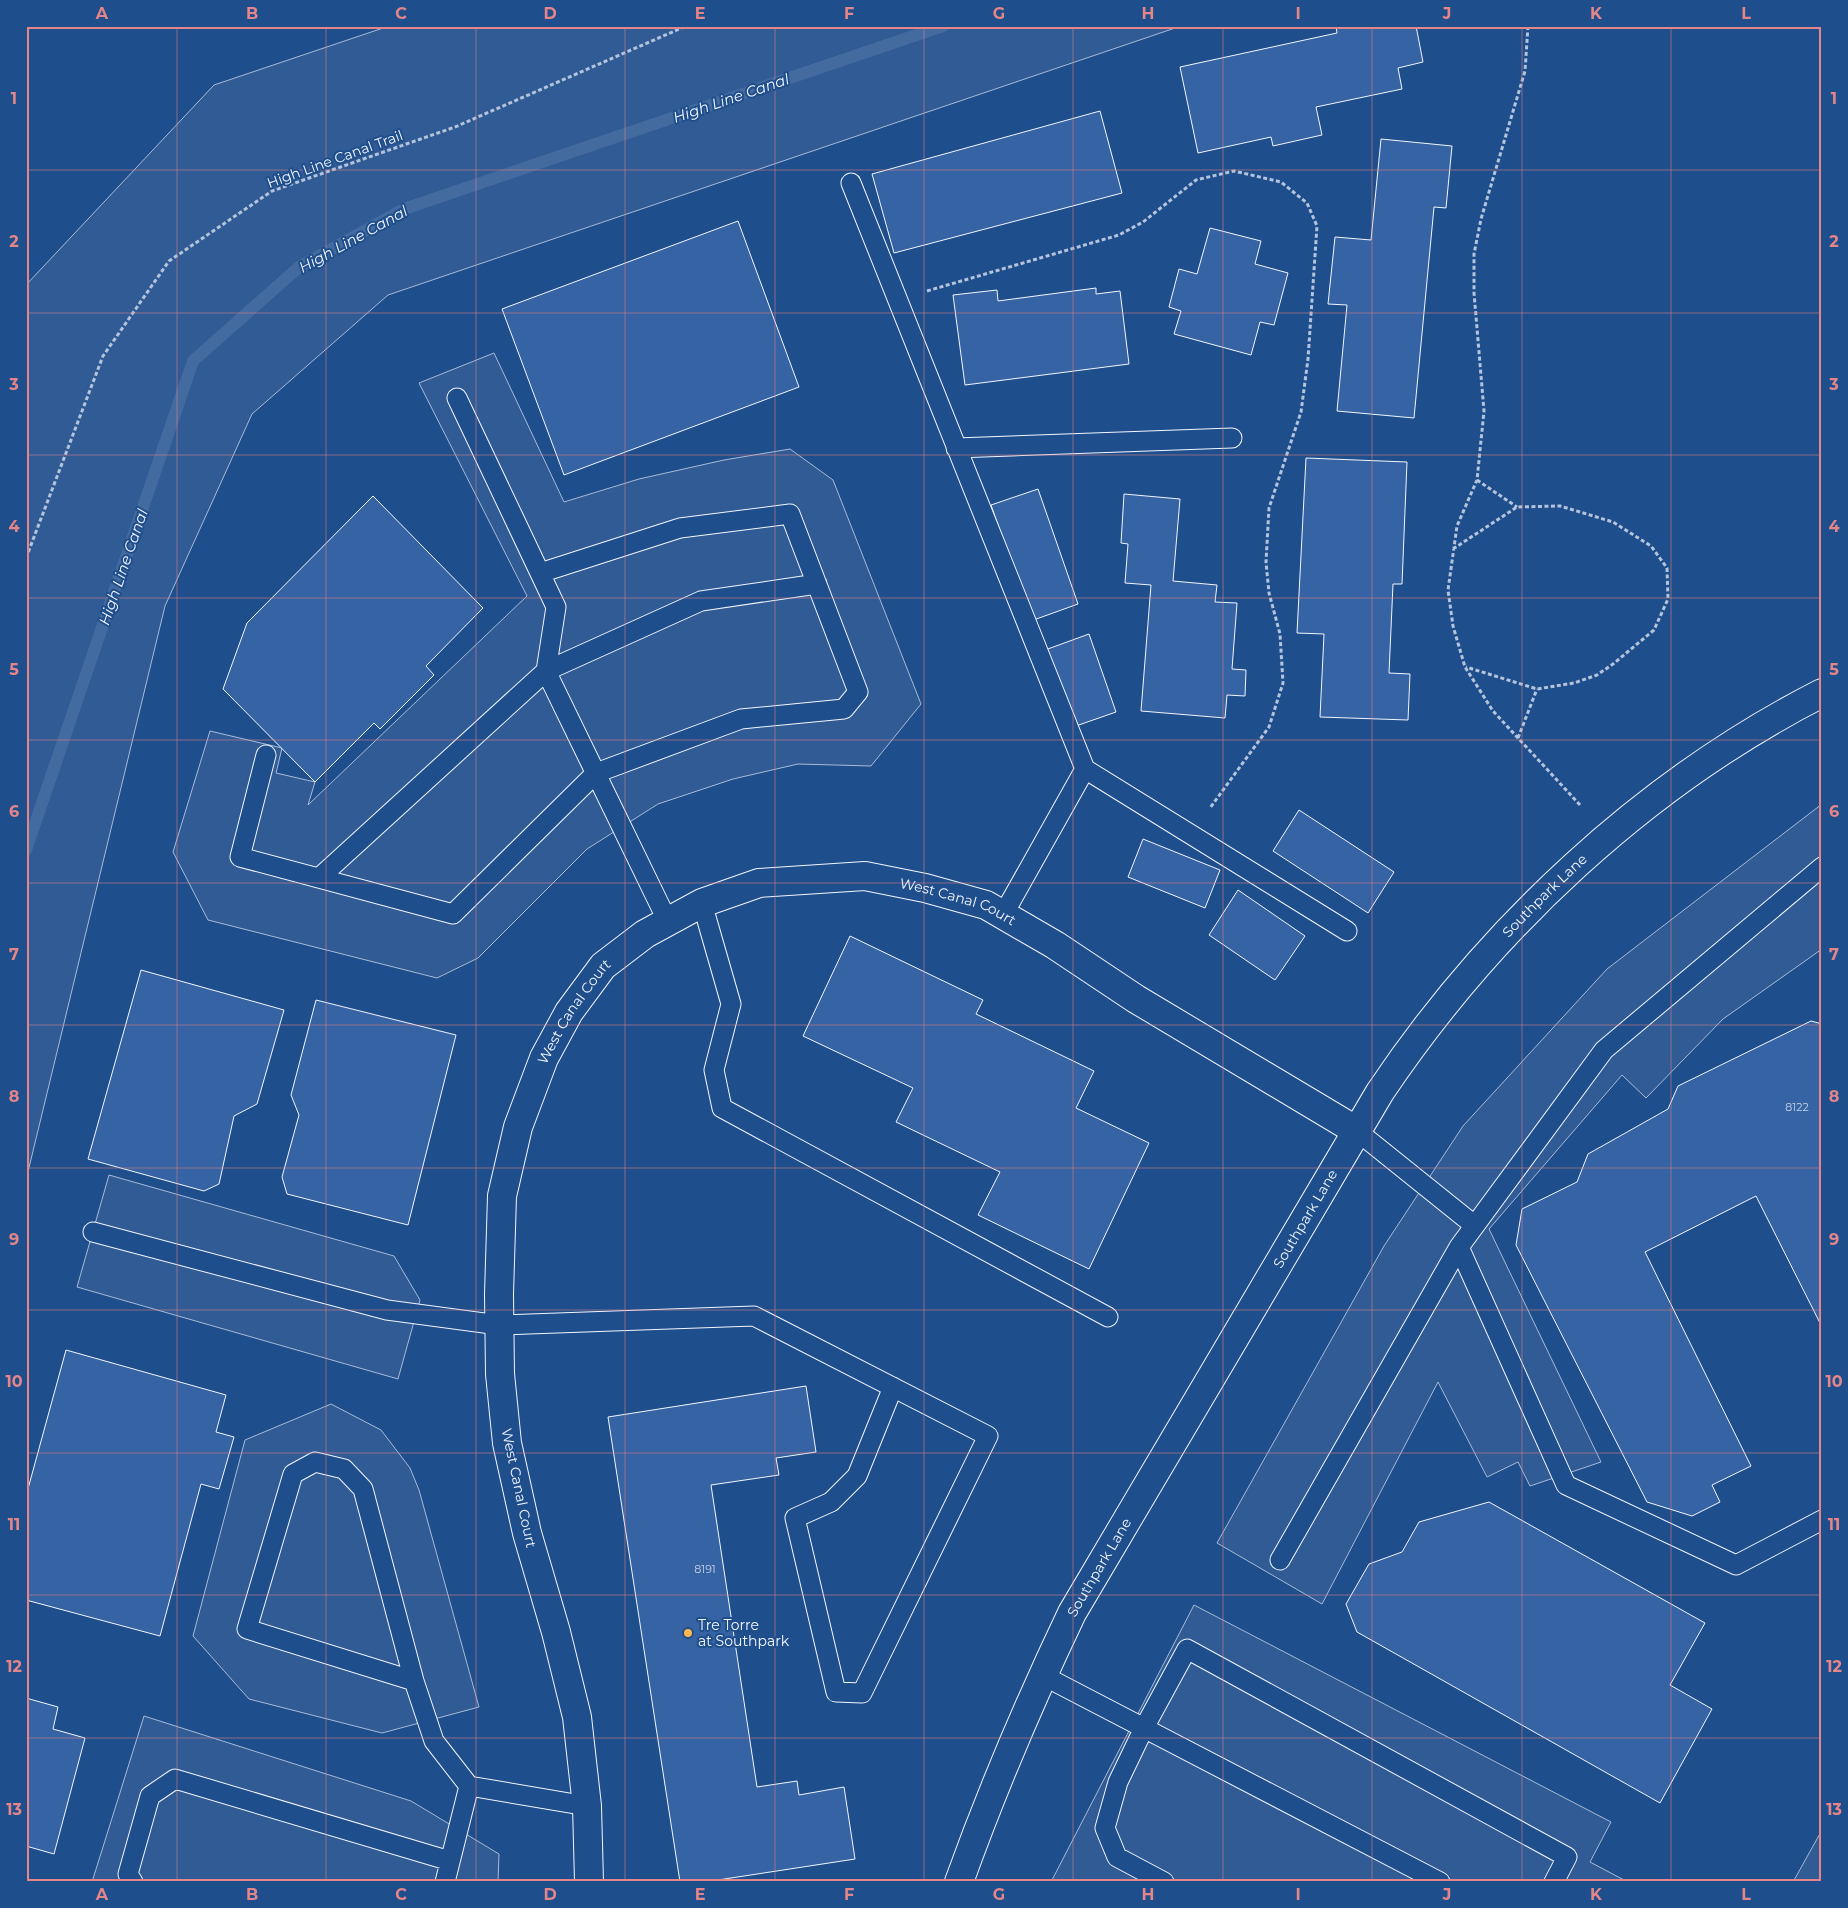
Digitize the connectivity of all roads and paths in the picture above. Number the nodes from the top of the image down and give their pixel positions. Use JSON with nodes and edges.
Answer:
{"nodes":[{"id":1,"x":686,"y":26,"type":"edge"},
{"id":2,"x":1528,"y":26,"type":"edge"},
{"id":3,"x":851,"y":182,"type":"dead end"},
{"id":4,"x":458,"y":398,"type":"dead end"},
{"id":5,"x":1232,"y":438,"type":"dead end"},
{"id":6,"x":956,"y":448,"type":"junction"},
{"id":7,"x":1477,"y":480,"type":"junction"},
{"id":8,"x":1517,"y":506,"type":"junction"},
{"id":9,"x":1452,"y":549,"type":"junction"},
{"id":10,"x":26,"y":558,"type":"edge"},
{"id":11,"x":540,"y":573,"type":"junction"},
{"id":12,"x":817,"y":584,"type":"junction"},
{"id":13,"x":1465,"y":667,"type":"junction"},
{"id":14,"x":546,"y":670,"type":"junction"},
{"id":15,"x":1537,"y":689,"type":"junction"},
{"id":16,"x":1822,"y":693,"type":"edge"},
{"id":17,"x":1518,"y":738,"type":"junction"},
{"id":18,"x":266,"y":755,"type":"dead end"},
{"id":19,"x":1085,"y":769,"type":"junction"},
{"id":20,"x":596,"y":773,"type":"junction"},
{"id":21,"x":1581,"y":806,"type":"dead end"},
{"id":22,"x":1822,"y":867,"type":"edge"},
{"id":23,"x":319,"y":878,"type":"junction"},
{"id":24,"x":702,"y":903,"type":"junction"},
{"id":25,"x":1003,"y":915,"type":"junction"},
{"id":26,"x":668,"y":922,"type":"junction"},
{"id":27,"x":1347,"y":931,"type":"dead end"},
{"id":28,"x":1357,"y":1131,"type":"junction"},
{"id":29,"x":1474,"y":1226,"type":"junction"},
{"id":30,"x":92,"y":1232,"type":"dead end"},
{"id":31,"x":1458,"y":1247,"type":"junction"},
{"id":32,"x":1108,"y":1317,"type":"dead end"},
{"id":33,"x":499,"y":1325,"type":"junction"},
{"id":34,"x":893,"y":1387,"type":"junction"},
{"id":35,"x":1822,"y":1520,"type":"edge"},
{"id":36,"x":1280,"y":1560,"type":"dead end"},
{"id":37,"x":1042,"y":1675,"type":"junction"},
{"id":38,"x":414,"y":1681,"type":"junction"},
{"id":39,"x":1144,"y":1728,"type":"junction"},
{"id":40,"x":469,"y":1786,"type":"junction"},
{"id":41,"x":588,"y":1806,"type":"junction"},
{"id":42,"x":450,"y":1861,"type":"junction"},
{"id":43,"x":133,"y":1882,"type":"edge"},
{"id":44,"x":445,"y":1882,"type":"edge"},
{"id":45,"x":589,"y":1882,"type":"edge"},
{"id":46,"x":960,"y":1882,"type":"edge"},
{"id":47,"x":1164,"y":1882,"type":"edge"},
{"id":48,"x":1440,"y":1882,"type":"edge"},
{"id":49,"x":1554,"y":1882,"type":"edge"}],
"edges":[{"from":1,"to":10,"type":"path","name":"High Line Canal Trail"},
{"from":2,"to":7,"type":"path"},
{"from":3,"to":6,"type":"lane"},
{"from":4,"to":11,"type":"lane"},
{"from":5,"to":6,"type":"lane"},
{"from":6,"to":19,"type":"lane"},
{"from":7,"to":8,"type":"path"},
{"from":7,"to":9,"type":"path"},
{"from":8,"to":9,"type":"path"},
{"from":8,"to":15,"type":"path"},
{"from":9,"to":13,"type":"path"},
{"from":11,"to":12,"type":"lane"},
{"from":11,"to":14,"type":"lane"},
{"from":12,"to":14,"type":"lane"},
{"from":12,"to":20,"type":"lane"},
{"from":13,"to":15,"type":"path"},
{"from":13,"to":17,"type":"path"},
{"from":14,"to":20,"type":"lane"},
{"from":14,"to":23,"type":"lane"},
{"from":15,"to":17,"type":"path"},
{"from":16,"to":28,"type":"street","name":"Southpark Lane"},
{"from":17,"to":21,"type":"path"},
{"from":18,"to":23,"type":"lane"},
{"from":19,"to":25,"type":"lane"},
{"from":19,"to":27,"type":"lane"},
{"from":20,"to":23,"type":"lane"},
{"from":20,"to":26,"type":"lane"},
{"from":22,"to":29,"type":"lane"},
{"from":24,"to":25,"type":"street","name":"West Canal Court"},
{"from":24,"to":26,"type":"street","name":"West Canal Court"},
{"from":24,"to":32,"type":"lane"},
{"from":25,"to":28,"type":"street","name":"West Canal Court"},
{"from":26,"to":33,"type":"street","name":"West Canal Court"},
{"from":28,"to":29,"type":"lane"},
{"from":28,"to":37,"type":"street","name":"Southpark Lane"},
{"from":29,"to":31,"type":"lane"},
{"from":30,"to":33,"type":"lane"},
{"from":31,"to":35,"type":"lane"},
{"from":31,"to":36,"type":"lane"},
{"from":33,"to":34,"type":"lane"},
{"from":33,"to":41,"type":"street","name":"West Canal Court"},
{"from":34,"to":34,"type":"lane"},
{"from":37,"to":39,"type":"lane"},
{"from":37,"to":46,"type":"street","name":"Southpark Lane"},
{"from":38,"to":38,"type":"lane"},
{"from":38,"to":40,"type":"lane"},
{"from":39,"to":47,"type":"lane"},
{"from":39,"to":48,"type":"lane"},
{"from":39,"to":49,"type":"lane"},
{"from":40,"to":41,"type":"lane"},
{"from":40,"to":42,"type":"lane"},
{"from":41,"to":45,"type":"street","name":"West Canal Court"},
{"from":42,"to":43,"type":"lane"},
{"from":42,"to":44,"type":"lane"}]}
